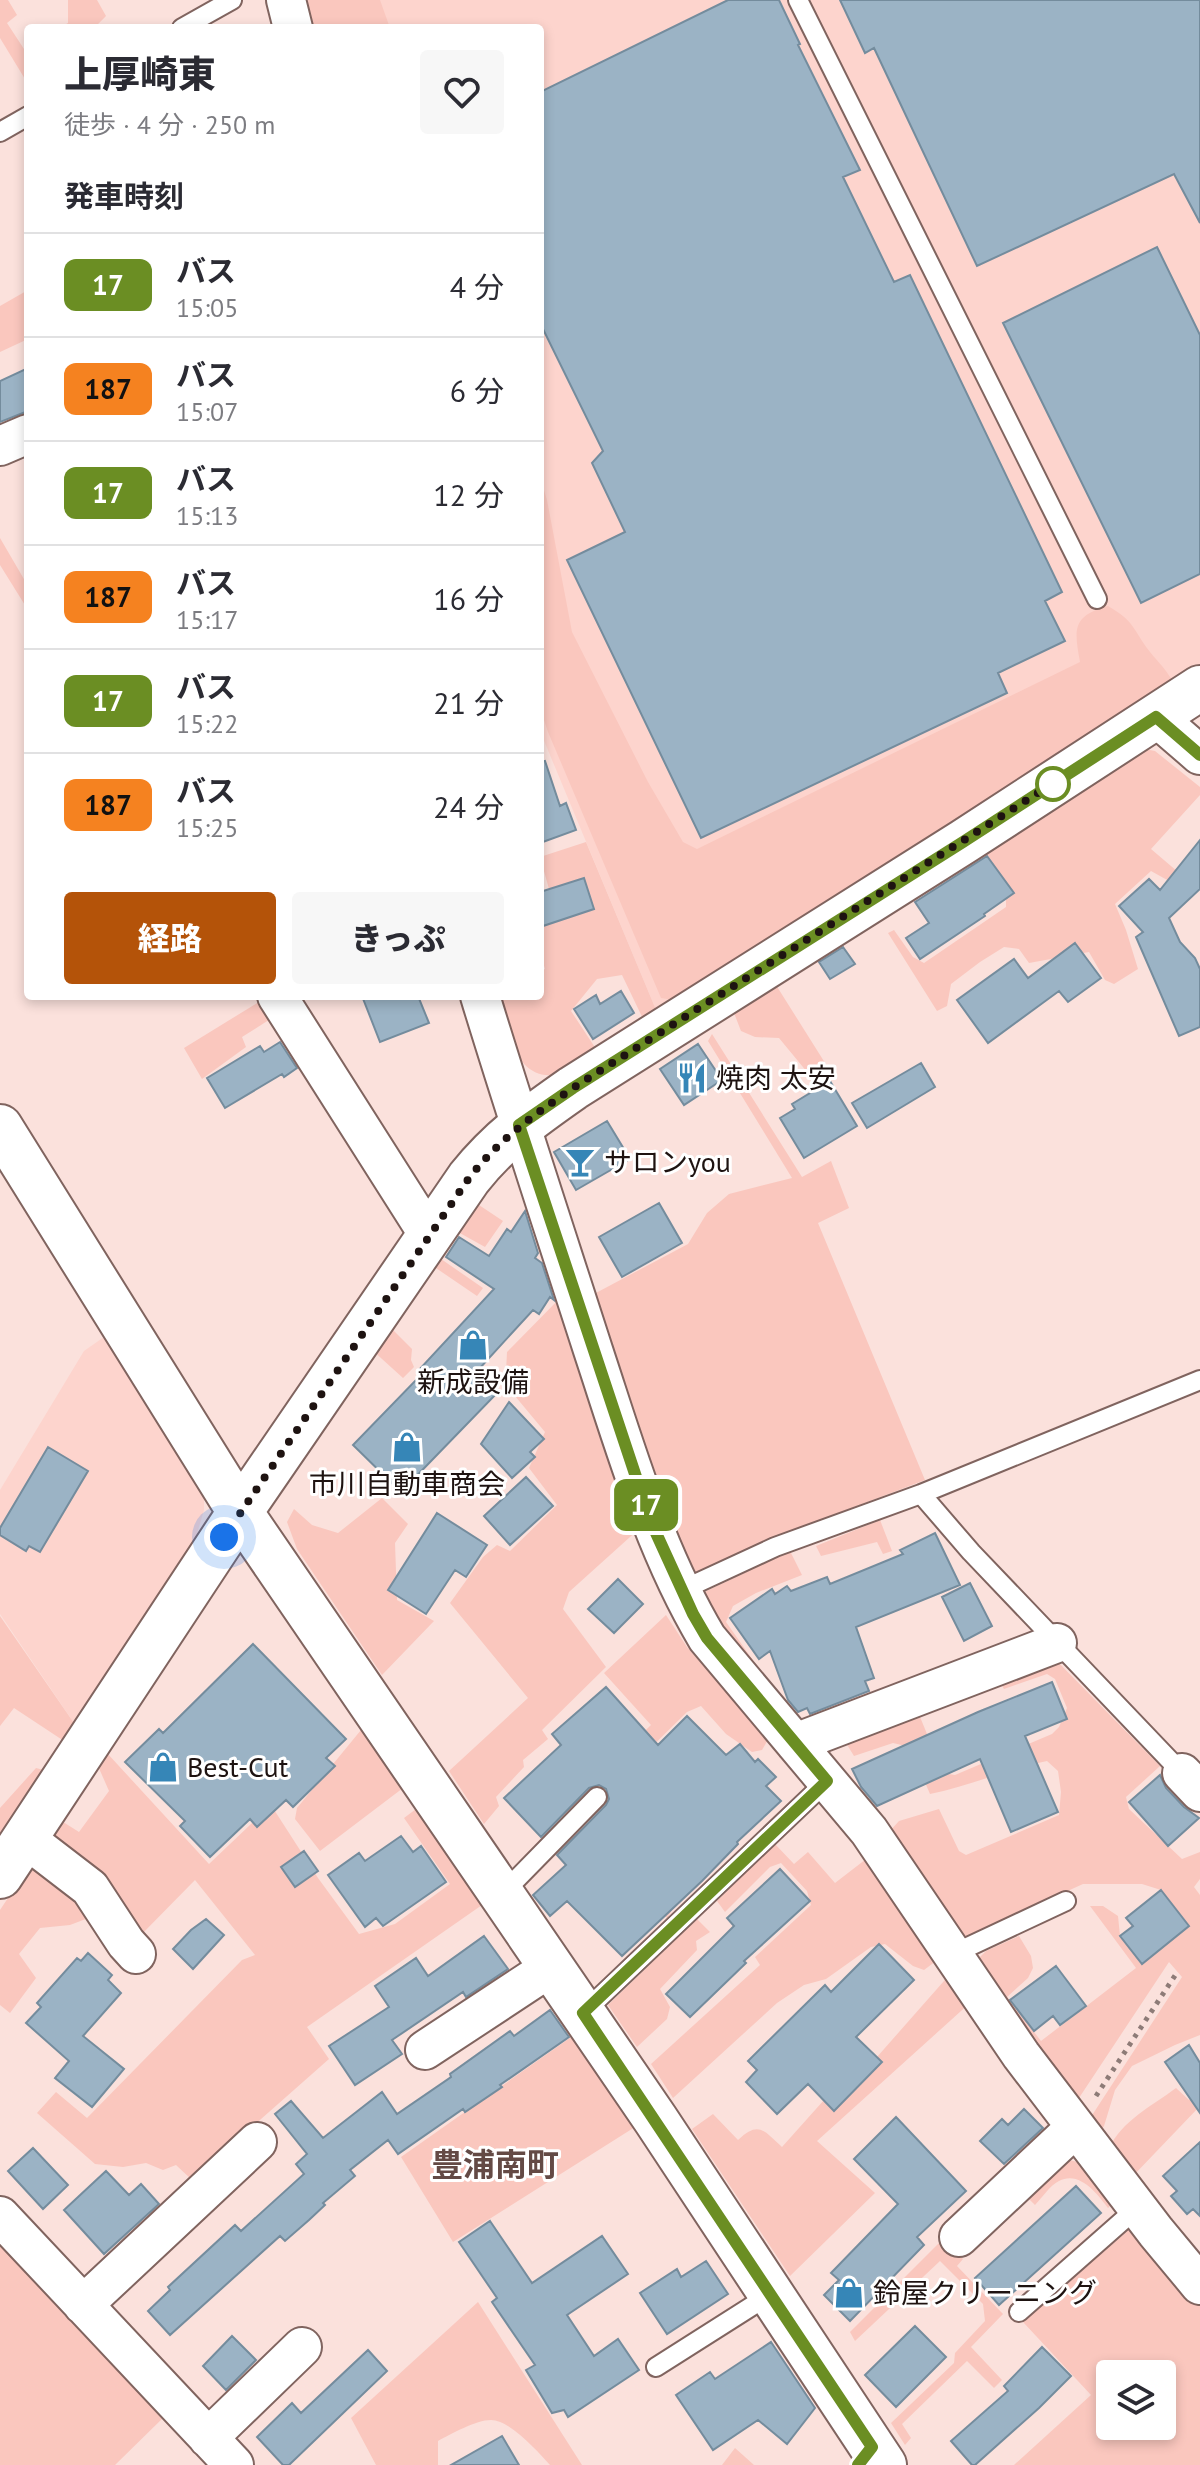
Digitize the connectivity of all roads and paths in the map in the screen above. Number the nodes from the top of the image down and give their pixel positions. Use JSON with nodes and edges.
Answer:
{"nodes":[{"id":1,"x":232,"y":0,"type":"edge"},
{"id":2,"x":286,"y":0,"type":"edge"},
{"id":3,"x":798,"y":0,"type":"edge"},
{"id":4,"x":189,"y":24,"type":"edge"},
{"id":5,"x":292,"y":24,"type":"edge"},
{"id":6,"x":24,"y":118,"type":"edge"},
{"id":7,"x":0,"y":132,"type":"edge"},
{"id":8,"x":24,"y":436,"type":"edge"},
{"id":9,"x":0,"y":446,"type":"edge"},
{"id":10,"x":1097,"y":599,"type":"dead end"},
{"id":11,"x":1200,"y":688,"type":"edge"},
{"id":12,"x":1156,"y":717,"type":"junction"},
{"id":13,"x":1200,"y":755,"type":"edge"},
{"id":14,"x":280,"y":1000,"type":"edge"},
{"id":15,"x":481,"y":1000,"type":"edge"},
{"id":16,"x":519,"y":1125,"type":"junction"},
{"id":17,"x":0,"y":1127,"type":"edge"},
{"id":18,"x":430,"y":1237,"type":"junction"},
{"id":19,"x":1200,"y":1380,"type":"edge"},
{"id":20,"x":921,"y":1494,"type":"junction"},
{"id":21,"x":240,"y":1512,"type":"junction"},
{"id":22,"x":682,"y":1590,"type":"junction"},
{"id":23,"x":1057,"y":1643,"type":"junction"},
{"id":24,"x":795,"y":1743,"type":"junction"},
{"id":25,"x":827,"y":1781,"type":"junction"},
{"id":26,"x":1191,"y":1783,"type":"edge"},
{"id":27,"x":597,"y":1797,"type":"dead end"},
{"id":28,"x":25,"y":1838,"type":"junction"},
{"id":29,"x":0,"y":1876,"type":"edge"},
{"id":30,"x":501,"y":1895,"type":"junction"},
{"id":31,"x":1066,"y":1901,"type":"dead end"},
{"id":32,"x":136,"y":1954,"type":"dead end"},
{"id":33,"x":953,"y":1954,"type":"junction"},
{"id":34,"x":551,"y":1967,"type":"junction"},
{"id":35,"x":1178,"y":1971,"type":"dead end"},
{"id":36,"x":583,"y":2013,"type":"junction"},
{"id":37,"x":425,"y":2050,"type":"dead end"},
{"id":38,"x":1076,"y":2127,"type":"junction"},
{"id":39,"x":257,"y":2142,"type":"dead end"},
{"id":40,"x":1137,"y":2208,"type":"junction"},
{"id":41,"x":0,"y":2216,"type":"edge"},
{"id":42,"x":959,"y":2237,"type":"dead end"},
{"id":43,"x":1200,"y":2285,"type":"edge"},
{"id":44,"x":771,"y":2294,"type":"junction"},
{"id":45,"x":83,"y":2305,"type":"junction"},
{"id":46,"x":1019,"y":2312,"type":"dead end"},
{"id":47,"x":302,"y":2347,"type":"dead end"},
{"id":48,"x":656,"y":2367,"type":"dead end"},
{"id":49,"x":221,"y":2452,"type":"edge"},
{"id":50,"x":871,"y":2459,"type":"edge"}],
"edges":[{"from":1,"to":4,"type":"lane"},
{"from":2,"to":5,"type":"street"},
{"from":3,"to":10,"type":"lane"},
{"from":6,"to":7,"type":"lane"},
{"from":8,"to":9,"type":"street"},
{"from":11,"to":12,"type":"street"},
{"from":12,"to":13,"type":"street"},
{"from":12,"to":16,"type":"street"},
{"from":14,"to":18,"type":"street"},
{"from":15,"to":16,"type":"street"},
{"from":16,"to":18,"type":"street"},
{"from":16,"to":22,"type":"street"},
{"from":17,"to":21,"type":"street"},
{"from":18,"to":21,"type":"street"},
{"from":19,"to":20,"type":"lane"},
{"from":20,"to":22,"type":"lane"},
{"from":20,"to":23,"type":"lane"},
{"from":21,"to":28,"type":"street"},
{"from":21,"to":30,"type":"street"},
{"from":22,"to":24,"type":"street"},
{"from":23,"to":24,"type":"street"},
{"from":23,"to":26,"type":"lane"},
{"from":24,"to":25,"type":"street"},
{"from":25,"to":33,"type":"street"},
{"from":25,"to":36,"type":"lane"},
{"from":27,"to":30,"type":"lane"},
{"from":28,"to":29,"type":"street"},
{"from":28,"to":32,"type":"street"},
{"from":30,"to":34,"type":"street"},
{"from":31,"to":33,"type":"lane"},
{"from":33,"to":38,"type":"street"},
{"from":34,"to":36,"type":"street"},
{"from":34,"to":37,"type":"street"},
{"from":35,"to":38,"type":"path"},
{"from":36,"to":44,"type":"street"},
{"from":38,"to":40,"type":"street"},
{"from":38,"to":42,"type":"street"},
{"from":39,"to":45,"type":"street"},
{"from":40,"to":43,"type":"street"},
{"from":40,"to":46,"type":"lane"},
{"from":41,"to":45,"type":"street"},
{"from":44,"to":48,"type":"lane"},
{"from":44,"to":50,"type":"street"},
{"from":45,"to":49,"type":"street"},
{"from":47,"to":49,"type":"street"}]}
